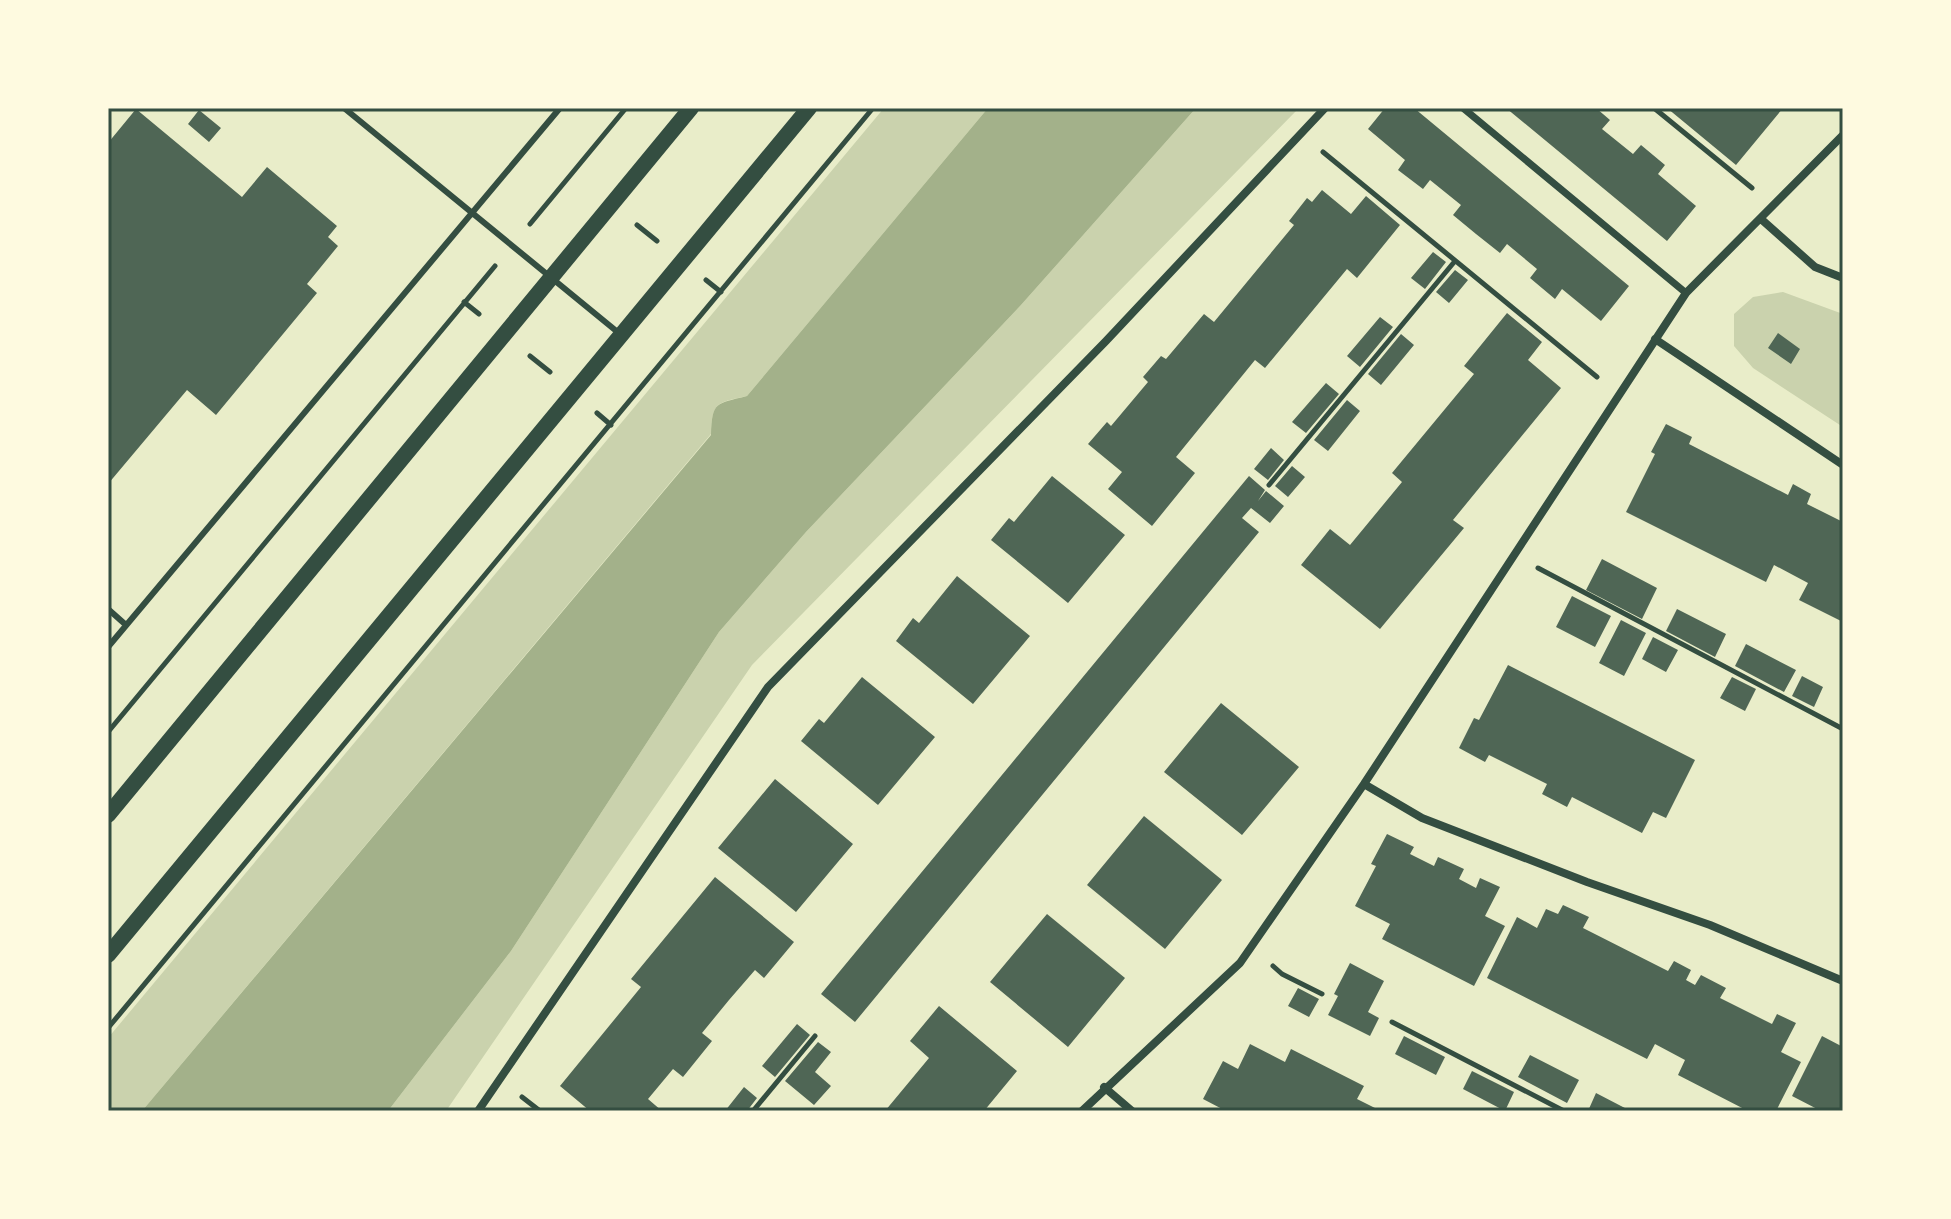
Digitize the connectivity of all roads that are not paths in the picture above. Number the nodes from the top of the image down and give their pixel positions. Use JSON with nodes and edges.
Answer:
{"nodes":[{"id":1,"x":344,"y":108,"type":"edge"},
{"id":2,"x":560,"y":108,"type":"edge"},
{"id":3,"x":691,"y":108,"type":"edge"},
{"id":4,"x":809,"y":108,"type":"edge"},
{"id":5,"x":1325,"y":108,"type":"edge"},
{"id":6,"x":1463,"y":108,"type":"edge"},
{"id":7,"x":1843,"y":135,"type":"edge"},
{"id":8,"x":472,"y":214,"type":"junction"},
{"id":9,"x":1761,"y":219,"type":"junction"},
{"id":10,"x":550,"y":278,"type":"junction"},
{"id":11,"x":1843,"y":278,"type":"edge"},
{"id":12,"x":1686,"y":293,"type":"junction"},
{"id":13,"x":621,"y":335,"type":"junction"},
{"id":14,"x":1655,"y":339,"type":"junction"},
{"id":15,"x":1843,"y":465,"type":"edge"},
{"id":16,"x":108,"y":609,"type":"edge"},
{"id":17,"x":126,"y":625,"type":"junction"},
{"id":18,"x":108,"y":647,"type":"edge"},
{"id":19,"x":1364,"y":784,"type":"junction"},
{"id":20,"x":108,"y":815,"type":"edge"},
{"id":21,"x":108,"y":955,"type":"edge"},
{"id":22,"x":1843,"y":981,"type":"edge"},
{"id":23,"x":1104,"y":1087,"type":"junction"},
{"id":24,"x":478,"y":1111,"type":"edge"},
{"id":25,"x":1082,"y":1111,"type":"edge"},
{"id":26,"x":1132,"y":1111,"type":"edge"}],
"edges":[{"from":1,"to":8,"type":"lane"},
{"from":2,"to":8,"type":"lane"},
{"from":3,"to":10,"type":"main road"},
{"from":4,"to":13,"type":"main road"},
{"from":5,"to":24,"type":"street"},
{"from":6,"to":12,"type":"street"},
{"from":7,"to":9,"type":"street"},
{"from":8,"to":10,"type":"lane"},
{"from":8,"to":17,"type":"lane"},
{"from":9,"to":11,"type":"street"},
{"from":9,"to":12,"type":"street"},
{"from":10,"to":13,"type":"lane"},
{"from":10,"to":20,"type":"main road"},
{"from":12,"to":14,"type":"street"},
{"from":13,"to":21,"type":"main road"},
{"from":14,"to":15,"type":"street"},
{"from":14,"to":19,"type":"street"},
{"from":16,"to":17,"type":"lane"},
{"from":17,"to":18,"type":"lane"},
{"from":19,"to":22,"type":"street"},
{"from":19,"to":23,"type":"street"},
{"from":23,"to":25,"type":"street"},
{"from":23,"to":26,"type":"street"}]}
